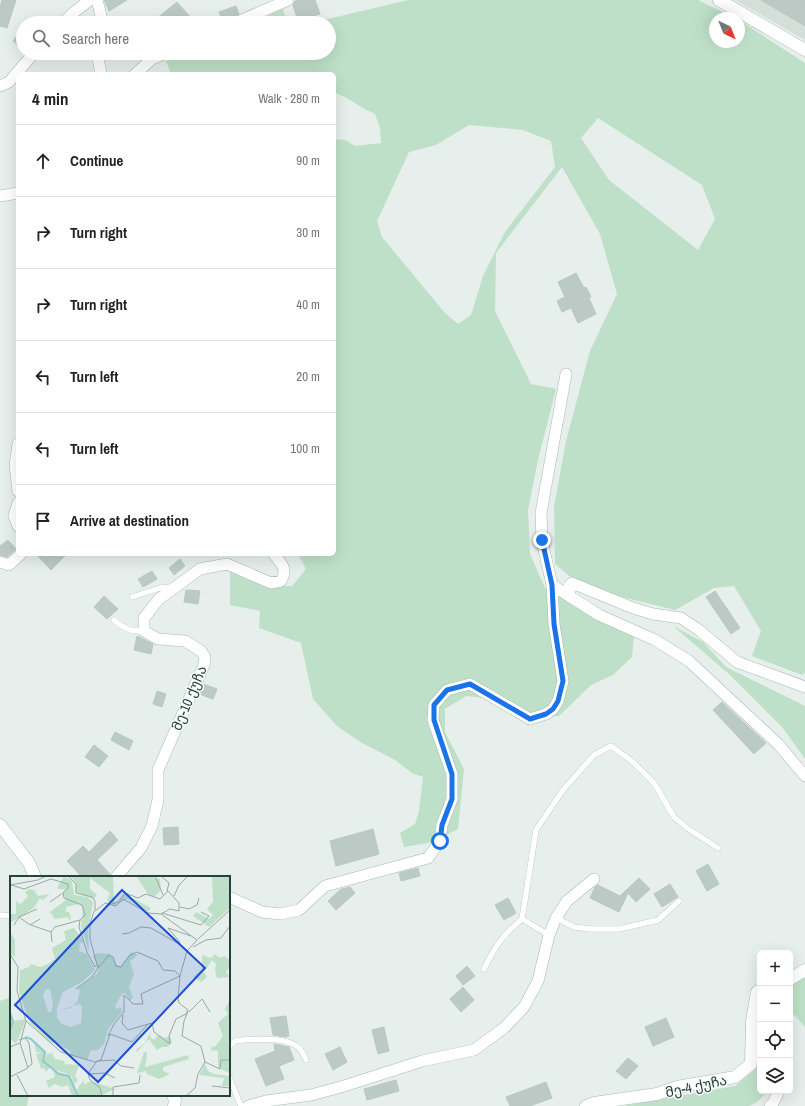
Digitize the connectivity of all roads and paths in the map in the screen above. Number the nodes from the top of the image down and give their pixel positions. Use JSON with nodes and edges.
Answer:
{"nodes":[{"id":1,"x":90,"y":0,"type":"edge"},
{"id":2,"x":97,"y":0,"type":"edge"},
{"id":3,"x":288,"y":0,"type":"edge"},
{"id":4,"x":719,"y":0,"type":"edge"},
{"id":5,"x":70,"y":16,"type":"edge"},
{"id":6,"x":101,"y":16,"type":"edge"},
{"id":7,"x":251,"y":16,"type":"edge"},
{"id":8,"x":805,"y":50,"type":"edge"},
{"id":9,"x":28,"y":60,"type":"edge"},
{"id":10,"x":98,"y":60,"type":"edge"},
{"id":11,"x":151,"y":60,"type":"edge"},
{"id":12,"x":18,"y":72,"type":"edge"},
{"id":13,"x":100,"y":72,"type":"edge"},
{"id":14,"x":137,"y":72,"type":"edge"},
{"id":15,"x":16,"y":74,"type":"edge"},
{"id":16,"x":0,"y":86,"type":"edge"},
{"id":17,"x":16,"y":193,"type":"edge"},
{"id":18,"x":0,"y":196,"type":"edge"},
{"id":19,"x":566,"y":374,"type":"dead end"},
{"id":20,"x":16,"y":458,"type":"edge"},
{"id":21,"x":16,"y":474,"type":"edge"},
{"id":22,"x":16,"y":510,"type":"edge"},
{"id":23,"x":16,"y":521,"type":"edge"},
{"id":24,"x":19,"y":556,"type":"edge"},
{"id":25,"x":275,"y":556,"type":"edge"},
{"id":26,"x":0,"y":562,"type":"edge"},
{"id":27,"x":552,"y":585,"type":"junction"},
{"id":28,"x":176,"y":586,"type":"junction"},
{"id":29,"x":132,"y":597,"type":"dead end"},
{"id":30,"x":570,"y":597,"type":"junction"},
{"id":31,"x":114,"y":620,"type":"dead end"},
{"id":32,"x":144,"y":631,"type":"junction"},
{"id":33,"x":805,"y":687,"type":"edge"},
{"id":34,"x":805,"y":776,"type":"edge"},
{"id":35,"x":0,"y":825,"type":"edge"},
{"id":36,"x":718,"y":848,"type":"dead end"},
{"id":37,"x":35,"y":876,"type":"edge"},
{"id":38,"x":117,"y":876,"type":"edge"},
{"id":39,"x":594,"y":879,"type":"dead end"},
{"id":40,"x":230,"y":897,"type":"edge"},
{"id":41,"x":679,"y":901,"type":"dead end"},
{"id":42,"x":0,"y":914,"type":"edge"},
{"id":43,"x":10,"y":916,"type":"edge"},
{"id":44,"x":556,"y":918,"type":"junction"},
{"id":45,"x":522,"y":919,"type":"junction"},
{"id":46,"x":549,"y":935,"type":"junction"},
{"id":47,"x":484,"y":969,"type":"dead end"},
{"id":48,"x":805,"y":970,"type":"edge"},
{"id":49,"x":793,"y":977,"type":"edge"},
{"id":50,"x":757,"y":992,"type":"edge"},
{"id":51,"x":230,"y":1046,"type":"edge"},
{"id":52,"x":306,"y":1060,"type":"dead end"},
{"id":53,"x":230,"y":1079,"type":"edge"},
{"id":54,"x":778,"y":1094,"type":"edge"},
{"id":55,"x":173,"y":1096,"type":"edge"},
{"id":56,"x":174,"y":1106,"type":"edge"},
{"id":57,"x":241,"y":1106,"type":"edge"},
{"id":58,"x":248,"y":1106,"type":"edge"},
{"id":59,"x":586,"y":1106,"type":"edge"},
{"id":60,"x":770,"y":1106,"type":"edge"}],
"edges":[{"from":1,"to":5,"type":"street"},
{"from":2,"to":6,"type":"street"},
{"from":3,"to":7,"type":"street"},
{"from":4,"to":8,"type":"street"},
{"from":9,"to":12,"type":"street"},
{"from":10,"to":13,"type":"street"},
{"from":11,"to":14,"type":"street"},
{"from":15,"to":16,"type":"street"},
{"from":17,"to":18,"type":"street"},
{"from":19,"to":27,"type":"street"},
{"from":20,"to":21,"type":"street"},
{"from":22,"to":23,"type":"street"},
{"from":24,"to":26,"type":"street"},
{"from":25,"to":28,"type":"street"},
{"from":27,"to":30,"type":"street"},
{"from":27,"to":40,"type":"street"},
{"from":28,"to":29,"type":"lane"},
{"from":28,"to":32,"type":"street"},
{"from":30,"to":33,"type":"street"},
{"from":30,"to":34,"type":"street"},
{"from":31,"to":32,"type":"lane"},
{"from":32,"to":38,"type":"street","name":"მე-10 ქუჩა"},
{"from":35,"to":37,"type":"street"},
{"from":36,"to":45,"type":"lane"},
{"from":39,"to":44,"type":"street"},
{"from":41,"to":44,"type":"lane"},
{"from":42,"to":43,"type":"lane"},
{"from":44,"to":46,"type":"street"},
{"from":45,"to":46,"type":"lane"},
{"from":45,"to":47,"type":"lane"},
{"from":46,"to":58,"type":"street"},
{"from":48,"to":49,"type":"street"},
{"from":50,"to":59,"type":"street","name":"მე-4 ქუჩა"},
{"from":51,"to":52,"type":"lane"},
{"from":53,"to":57,"type":"lane"},
{"from":54,"to":60,"type":"street"},
{"from":55,"to":56,"type":"street"}]}
